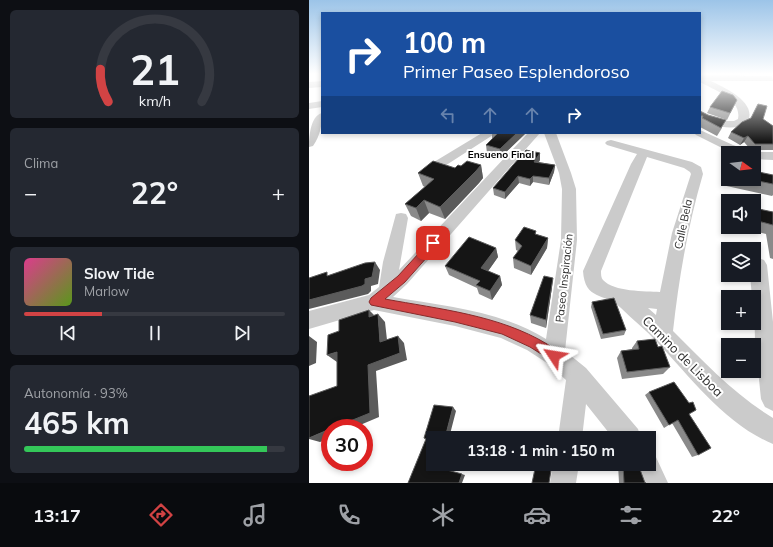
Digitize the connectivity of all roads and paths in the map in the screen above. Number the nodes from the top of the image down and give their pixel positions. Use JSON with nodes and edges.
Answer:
{"nodes":[{"id":1,"x":724,"y":97,"type":"edge"},
{"id":2,"x":731,"y":97,"type":"edge"},
{"id":3,"x":735,"y":99,"type":"junction"},
{"id":4,"x":321,"y":104,"type":"edge"},
{"id":5,"x":309,"y":106,"type":"edge"},
{"id":6,"x":701,"y":115,"type":"edge"},
{"id":7,"x":321,"y":119,"type":"edge"},
{"id":8,"x":318,"y":129,"type":"edge"},
{"id":9,"x":488,"y":134,"type":"edge"},
{"id":10,"x":533,"y":134,"type":"edge"},
{"id":11,"x":550,"y":134,"type":"edge"},
{"id":12,"x":701,"y":134,"type":"edge"},
{"id":13,"x":611,"y":142,"type":"dead end"},
{"id":14,"x":309,"y":144,"type":"edge"},
{"id":15,"x":725,"y":146,"type":"edge"},
{"id":16,"x":309,"y":151,"type":"edge"},
{"id":17,"x":644,"y":152,"type":"junction"},
{"id":18,"x":761,"y":155,"type":"edge"},
{"id":19,"x":773,"y":156,"type":"edge"},
{"id":20,"x":433,"y":168,"type":"edge"},
{"id":21,"x":401,"y":218,"type":"dead end"},
{"id":22,"x":760,"y":282,"type":"edge"},
{"id":23,"x":381,"y":296,"type":"junction"},
{"id":24,"x":623,"y":298,"type":"junction"},
{"id":25,"x":667,"y":301,"type":"junction"},
{"id":26,"x":309,"y":320,"type":"edge"},
{"id":27,"x":663,"y":334,"type":"junction"},
{"id":28,"x":769,"y":343,"type":"edge"},
{"id":29,"x":554,"y":356,"type":"junction"},
{"id":30,"x":578,"y":376,"type":"junction"},
{"id":31,"x":773,"y":399,"type":"edge"},
{"id":32,"x":571,"y":431,"type":"edge"},
{"id":33,"x":623,"y":431,"type":"edge"},
{"id":34,"x":773,"y":432,"type":"edge"},
{"id":35,"x":565,"y":471,"type":"edge"},
{"id":36,"x":649,"y":471,"type":"edge"},
{"id":37,"x":563,"y":483,"type":"edge"},
{"id":38,"x":655,"y":483,"type":"edge"}],
"edges":[{"from":1,"to":3,"type":"street"},
{"from":2,"to":3,"type":"street"},
{"from":3,"to":6,"type":"street"},
{"from":4,"to":5,"type":"street"},
{"from":7,"to":8,"type":"street"},
{"from":8,"to":14,"type":"street"},
{"from":8,"to":16,"type":"street"},
{"from":9,"to":20,"type":"street"},
{"from":10,"to":23,"type":"street"},
{"from":11,"to":29,"type":"street","name":"Paseo Inspiración"},
{"from":12,"to":15,"type":"street"},
{"from":13,"to":17,"type":"street","name":"Calle Bela"},
{"from":17,"to":24,"type":"street","name":"Camino de Lisboa"},
{"from":17,"to":25,"type":"street","name":"Calle Bela"},
{"from":18,"to":19,"type":"street"},
{"from":21,"to":23,"type":"street"},
{"from":22,"to":28,"type":"street"},
{"from":23,"to":26,"type":"street"},
{"from":23,"to":29,"type":"street"},
{"from":24,"to":25,"type":"street"},
{"from":24,"to":27,"type":"street","name":"Camino de Lisboa"},
{"from":25,"to":27,"type":"street","name":"Calle Bela"},
{"from":27,"to":34,"type":"street","name":"Camino de Lisboa"},
{"from":28,"to":31,"type":"street"},
{"from":29,"to":30,"type":"street"},
{"from":30,"to":32,"type":"street"},
{"from":30,"to":33,"type":"street"},
{"from":35,"to":37,"type":"street"},
{"from":36,"to":38,"type":"street"}]}
